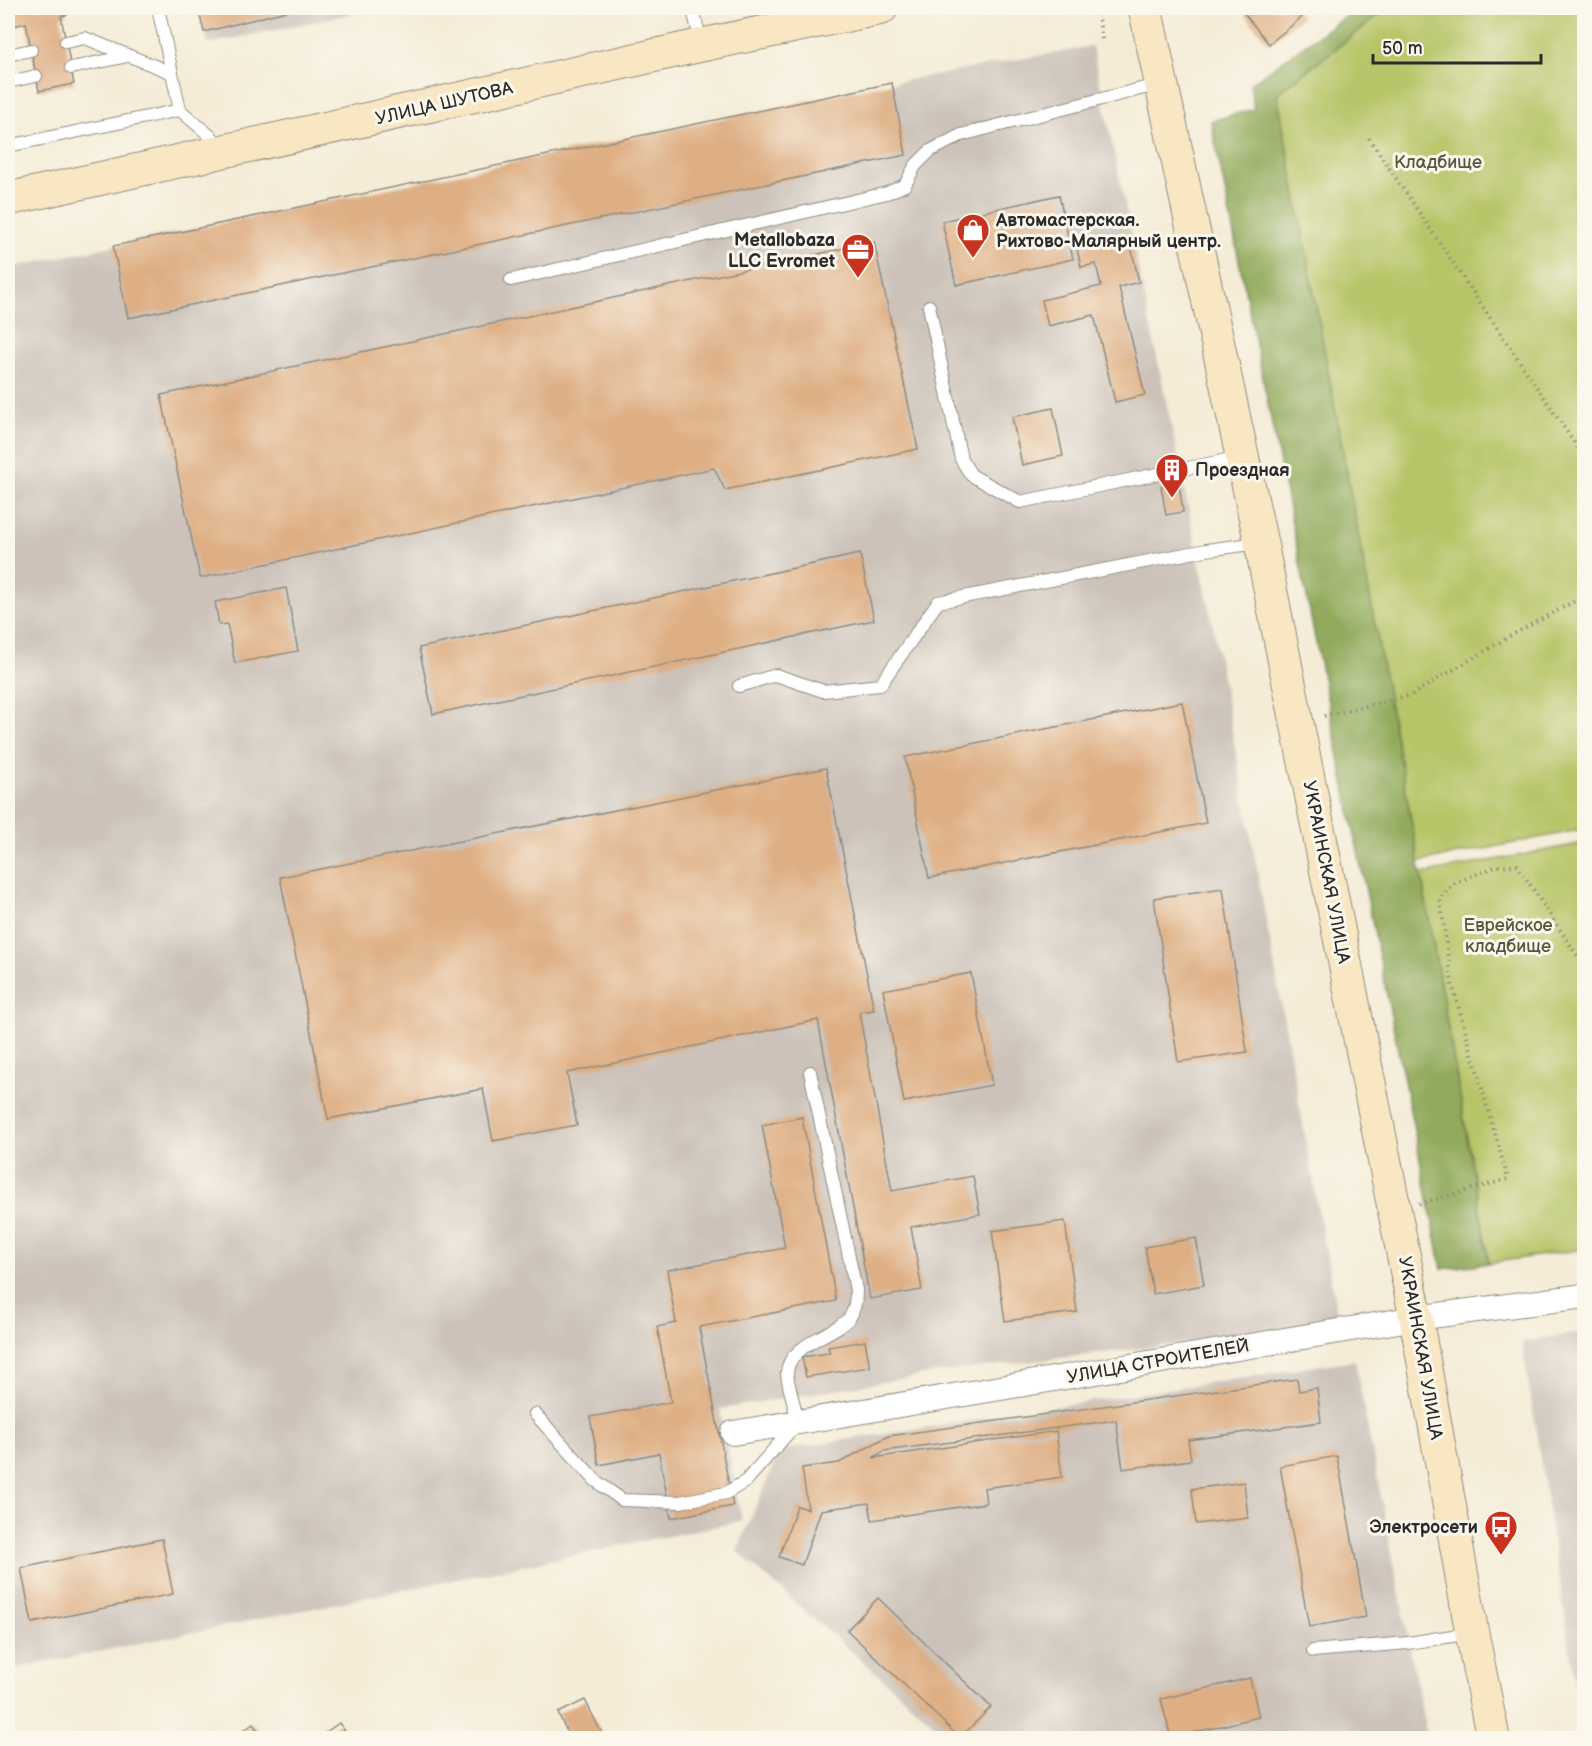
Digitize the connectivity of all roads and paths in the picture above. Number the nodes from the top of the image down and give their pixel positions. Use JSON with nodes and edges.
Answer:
{"nodes":[{"id":1,"x":158,"y":8,"type":"edge"},
{"id":2,"x":692,"y":8,"type":"edge"},
{"id":3,"x":881,"y":8,"type":"edge"},
{"id":4,"x":1097,"y":8,"type":"edge"},
{"id":5,"x":1145,"y":8,"type":"edge"},
{"id":6,"x":1102,"y":40,"type":"dead end"},
{"id":7,"x":66,"y":42,"type":"dead end"},
{"id":8,"x":702,"y":45,"type":"junction"},
{"id":9,"x":31,"y":50,"type":"dead end"},
{"id":10,"x":8,"y":55,"type":"edge"},
{"id":11,"x":129,"y":56,"type":"junction"},
{"id":12,"x":71,"y":68,"type":"dead end"},
{"id":13,"x":172,"y":73,"type":"junction"},
{"id":14,"x":36,"y":76,"type":"dead end"},
{"id":15,"x":8,"y":82,"type":"edge"},
{"id":16,"x":1161,"y":84,"type":"junction"},
{"id":17,"x":180,"y":110,"type":"junction"},
{"id":18,"x":1369,"y":138,"type":"dead end"},
{"id":19,"x":8,"y":146,"type":"edge"},
{"id":20,"x":229,"y":152,"type":"junction"},
{"id":21,"x":8,"y":199,"type":"edge"},
{"id":22,"x":511,"y":280,"type":"dead end"},
{"id":23,"x":929,"y":306,"type":"dead end"},
{"id":24,"x":1242,"y":457,"type":"junction"},
{"id":25,"x":1584,"y":457,"type":"edge"},
{"id":26,"x":1261,"y":543,"type":"junction"},
{"id":27,"x":1584,"y":596,"type":"edge"},
{"id":28,"x":739,"y":686,"type":"dead end"},
{"id":29,"x":1323,"y":717,"type":"dead end"},
{"id":30,"x":1584,"y":966,"type":"edge"},
{"id":31,"x":810,"y":1072,"type":"dead end"},
{"id":32,"x":1395,"y":1210,"type":"junction"},
{"id":33,"x":1584,"y":1296,"type":"edge"},
{"id":34,"x":1416,"y":1318,"type":"junction"},
{"id":35,"x":535,"y":1414,"type":"dead end"},
{"id":36,"x":798,"y":1422,"type":"junction"},
{"id":37,"x":733,"y":1433,"type":"dead end"},
{"id":38,"x":1472,"y":1633,"type":"junction"},
{"id":39,"x":1313,"y":1651,"type":"dead end"},
{"id":40,"x":1493,"y":1738,"type":"edge"}],
"edges":[{"from":1,"to":13,"type":"lane"},
{"from":2,"to":8,"type":"lane"},
{"from":3,"to":8,"type":"street","name":"УЛИЦА ШУТОВА"},
{"from":4,"to":6,"type":"path"},
{"from":5,"to":16,"type":"street","name":"УКРАИНСКАЯ УЛИЦА"},
{"from":7,"to":11,"type":"lane"},
{"from":8,"to":20,"type":"street","name":"УЛИЦА ШУТОВА"},
{"from":9,"to":10,"type":"lane"},
{"from":11,"to":12,"type":"lane"},
{"from":11,"to":13,"type":"lane"},
{"from":13,"to":17,"type":"lane"},
{"from":14,"to":15,"type":"lane"},
{"from":16,"to":22,"type":"lane"},
{"from":16,"to":24,"type":"street","name":"УКРАИНСКАЯ УЛИЦА"},
{"from":17,"to":19,"type":"lane"},
{"from":17,"to":20,"type":"lane"},
{"from":18,"to":25,"type":"path"},
{"from":20,"to":21,"type":"street","name":"УЛИЦА ШУТОВА"},
{"from":23,"to":24,"type":"lane"},
{"from":24,"to":26,"type":"street","name":"УКРАИНСКАЯ УЛИЦА"},
{"from":26,"to":28,"type":"lane"},
{"from":26,"to":32,"type":"street","name":"УКРАИНСКАЯ УЛИЦА"},
{"from":27,"to":29,"type":"path"},
{"from":30,"to":32,"type":"path"},
{"from":31,"to":36,"type":"lane"},
{"from":32,"to":34,"type":"street","name":"УКРАИНСКАЯ УЛИЦА"},
{"from":33,"to":34,"type":"street","name":"УЛИЦА СТРОИТЕЛЕЙ"},
{"from":34,"to":36,"type":"street","name":"УЛИЦА СТРОИТЕЛЕЙ"},
{"from":34,"to":38,"type":"street","name":"УКРАИНСКАЯ УЛИЦА"},
{"from":35,"to":36,"type":"lane"},
{"from":36,"to":37,"type":"street","name":"УЛИЦА СТРОИТЕЛЕЙ"},
{"from":38,"to":39,"type":"lane"},
{"from":38,"to":40,"type":"street","name":"УКРАИНСКАЯ УЛИЦА"}]}
